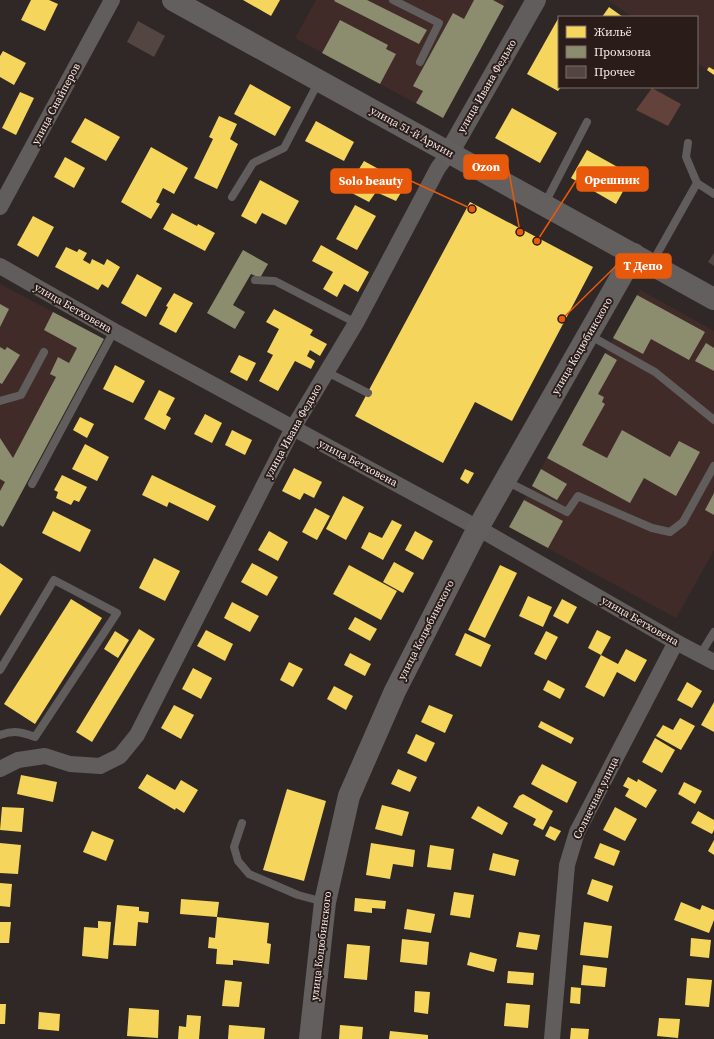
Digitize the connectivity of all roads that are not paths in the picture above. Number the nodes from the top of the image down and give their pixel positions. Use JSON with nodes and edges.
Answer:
{"nodes":[{"id":1,"x":112,"y":0,"type":"edge"},
{"id":2,"x":173,"y":0,"type":"edge"},
{"id":3,"x":392,"y":0,"type":"edge"},
{"id":4,"x":536,"y":0,"type":"edge"},
{"id":5,"x":420,"y":62,"type":"dead end"},
{"id":6,"x":319,"y":81,"type":"junction"},
{"id":7,"x":587,"y":122,"type":"dead end"},
{"id":8,"x":688,"y":143,"type":"dead end"},
{"id":9,"x":450,"y":153,"type":"junction"},
{"id":10,"x":697,"y":183,"type":"junction"},
{"id":11,"x":714,"y":194,"type":"edge"},
{"id":12,"x":232,"y":197,"type":"dead end"},
{"id":13,"x":544,"y":205,"type":"junction"},
{"id":14,"x":0,"y":207,"type":"edge"},
{"id":15,"x":643,"y":259,"type":"junction"},
{"id":16,"x":0,"y":266,"type":"edge"},
{"id":17,"x":255,"y":280,"type":"dead end"},
{"id":18,"x":714,"y":299,"type":"edge"},
{"id":19,"x":356,"y":323,"type":"junction"},
{"id":20,"x":114,"y":331,"type":"junction"},
{"id":21,"x":588,"y":335,"type":"junction"},
{"id":22,"x":44,"y":352,"type":"dead end"},
{"id":23,"x":327,"y":372,"type":"junction"},
{"id":24,"x":368,"y":393,"type":"dead end"},
{"id":25,"x":0,"y":401,"type":"edge"},
{"id":26,"x":714,"y":420,"type":"edge"},
{"id":27,"x":293,"y":428,"type":"junction"},
{"id":28,"x":714,"y":466,"type":"edge"},
{"id":29,"x":505,"y":480,"type":"junction"},
{"id":30,"x":32,"y":484,"type":"dead end"},
{"id":31,"x":478,"y":528,"type":"junction"},
{"id":32,"x":714,"y":632,"type":"edge"},
{"id":33,"x":676,"y":642,"type":"junction"},
{"id":34,"x":707,"y":658,"type":"edge"},
{"id":35,"x":0,"y":670,"type":"edge"},
{"id":36,"x":0,"y":735,"type":"edge"},
{"id":37,"x":0,"y":769,"type":"edge"},
{"id":38,"x":242,"y":823,"type":"dead end"},
{"id":39,"x":324,"y":902,"type":"junction"},
{"id":40,"x":310,"y":1039,"type":"edge"},
{"id":41,"x":552,"y":1039,"type":"edge"}],
"edges":[{"from":1,"to":14,"type":"street","name":"улица Снайперов"},
{"from":2,"to":6,"type":"main road","name":"улица 51-й Армии"},
{"from":3,"to":5,"type":"lane"},
{"from":4,"to":9,"type":"street","name":"улица Ивана Федько"},
{"from":6,"to":9,"type":"main road","name":"улица 51-й Армии"},
{"from":6,"to":12,"type":"lane"},
{"from":7,"to":13,"type":"lane"},
{"from":8,"to":10,"type":"lane"},
{"from":9,"to":13,"type":"main road","name":"улица 51-й Армии"},
{"from":9,"to":19,"type":"street","name":"улица Ивана Федько"},
{"from":10,"to":11,"type":"lane"},
{"from":10,"to":15,"type":"lane"},
{"from":13,"to":15,"type":"main road","name":"улица 51-й Армии"},
{"from":15,"to":18,"type":"main road","name":"улица 51-й Армии"},
{"from":15,"to":21,"type":"main road","name":"улица Коцюбинского"},
{"from":16,"to":20,"type":"street","name":"улица Бетховена"},
{"from":17,"to":19,"type":"lane"},
{"from":19,"to":23,"type":"street","name":"улица Ивана Федько"},
{"from":20,"to":27,"type":"street","name":"улица Бетховена"},
{"from":20,"to":30,"type":"lane"},
{"from":21,"to":26,"type":"lane"},
{"from":21,"to":29,"type":"main road","name":"улица Коцюбинского"},
{"from":22,"to":25,"type":"lane"},
{"from":23,"to":24,"type":"lane"},
{"from":23,"to":27,"type":"street","name":"улица Ивана Федько"},
{"from":27,"to":31,"type":"street","name":"улица Бетховена"},
{"from":27,"to":37,"type":"street","name":"улица Ивана Федько"},
{"from":28,"to":29,"type":"lane"},
{"from":29,"to":31,"type":"main road","name":"улица Коцюбинского"},
{"from":31,"to":33,"type":"street","name":"улица Бетховена"},
{"from":31,"to":39,"type":"main road","name":"улица Коцюбинского"},
{"from":32,"to":34,"type":"lane"},
{"from":33,"to":34,"type":"street","name":"улица Бетховена"},
{"from":33,"to":41,"type":"street","name":"Солнечная улица"},
{"from":35,"to":36,"type":"lane"},
{"from":38,"to":39,"type":"lane"},
{"from":39,"to":40,"type":"main road","name":"улица Коцюбинского"}]}
